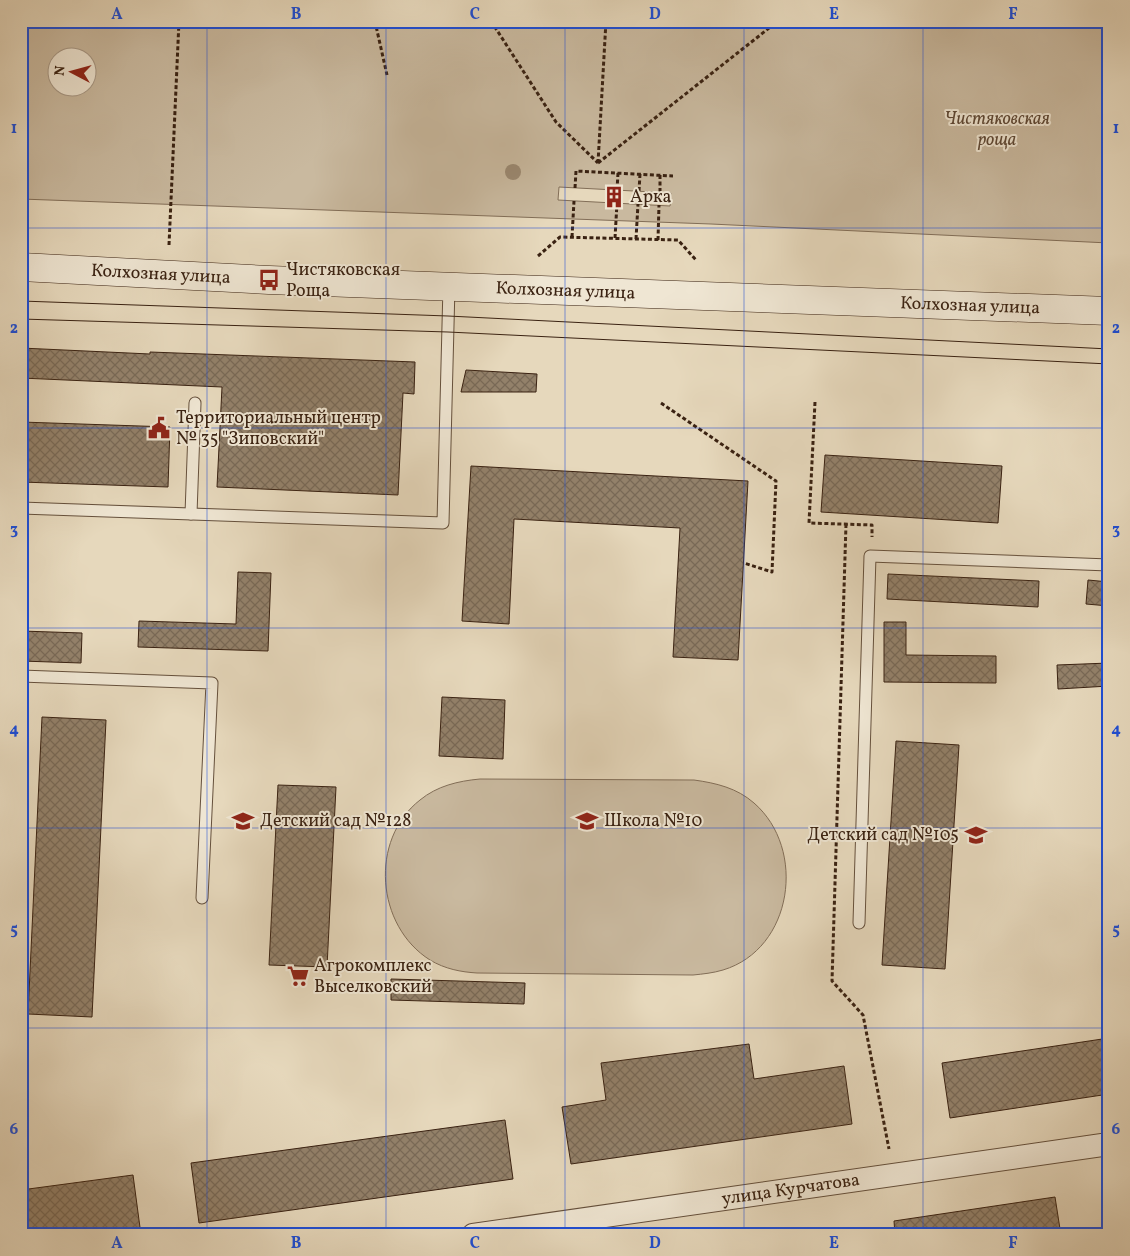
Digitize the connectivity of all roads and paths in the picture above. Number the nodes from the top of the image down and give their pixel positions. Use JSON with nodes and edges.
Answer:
{"nodes":[{"id":1,"x":180,"y":21,"type":"edge"},
{"id":2,"x":378,"y":21,"type":"edge"},
{"id":3,"x":491,"y":21,"type":"edge"},
{"id":4,"x":606,"y":21,"type":"edge"},
{"id":5,"x":778,"y":21,"type":"edge"},
{"id":6,"x":387,"y":75,"type":"dead end"},
{"id":7,"x":598,"y":163,"type":"junction"},
{"id":8,"x":618,"y":173,"type":"junction"},
{"id":9,"x":640,"y":174,"type":"junction"},
{"id":10,"x":660,"y":175,"type":"junction"},
{"id":11,"x":673,"y":176,"type":"dead end"},
{"id":12,"x":575,"y":188,"type":"dead end"},
{"id":13,"x":617,"y":190,"type":"dead end"},
{"id":14,"x":639,"y":191,"type":"dead end"},
{"id":15,"x":660,"y":192,"type":"dead end"},
{"id":16,"x":574,"y":201,"type":"dead end"},
{"id":17,"x":616,"y":203,"type":"dead end"},
{"id":18,"x":638,"y":204,"type":"dead end"},
{"id":19,"x":659,"y":206,"type":"dead end"},
{"id":20,"x":572,"y":237,"type":"junction"},
{"id":21,"x":615,"y":238,"type":"junction"},
{"id":22,"x":636,"y":239,"type":"junction"},
{"id":23,"x":658,"y":240,"type":"junction"},
{"id":24,"x":169,"y":245,"type":"dead end"},
{"id":25,"x":538,"y":256,"type":"dead end"},
{"id":26,"x":696,"y":260,"type":"dead end"},
{"id":27,"x":21,"y":267,"type":"edge"},
{"id":28,"x":449,"y":286,"type":"junction"},
{"id":29,"x":1109,"y":311,"type":"edge"},
{"id":30,"x":661,"y":402,"type":"dead end"},
{"id":31,"x":815,"y":402,"type":"dead end"},
{"id":32,"x":194,"y":403,"type":"dead end"},
{"id":33,"x":21,"y":508,"type":"edge"},
{"id":34,"x":191,"y":514,"type":"junction"},
{"id":35,"x":870,"y":556,"type":"junction"},
{"id":36,"x":744,"y":563,"type":"dead end"},
{"id":37,"x":1109,"y":566,"type":"edge"},
{"id":38,"x":21,"y":676,"type":"edge"},
{"id":39,"x":202,"y":898,"type":"dead end"},
{"id":40,"x":859,"y":923,"type":"dead end"},
{"id":41,"x":1109,"y":1144,"type":"edge"},
{"id":42,"x":473,"y":1235,"type":"edge"}],
"edges":[{"from":1,"to":24,"type":"path"},
{"from":2,"to":6,"type":"path"},
{"from":3,"to":7,"type":"path"},
{"from":4,"to":7,"type":"path"},
{"from":5,"to":7,"type":"path"},
{"from":8,"to":9,"type":"path"},
{"from":8,"to":12,"type":"path"},
{"from":8,"to":13,"type":"path"},
{"from":9,"to":10,"type":"path"},
{"from":9,"to":14,"type":"path"},
{"from":10,"to":11,"type":"path"},
{"from":10,"to":15,"type":"path"},
{"from":16,"to":20,"type":"path"},
{"from":17,"to":21,"type":"path"},
{"from":18,"to":22,"type":"path"},
{"from":19,"to":23,"type":"path"},
{"from":20,"to":21,"type":"path"},
{"from":20,"to":25,"type":"path"},
{"from":21,"to":22,"type":"path"},
{"from":22,"to":23,"type":"path"},
{"from":23,"to":26,"type":"path"},
{"from":27,"to":28,"type":"main road","name":"Колхозная улица"},
{"from":28,"to":29,"type":"main road","name":"Колхозная улица"},
{"from":28,"to":34,"type":"lane"},
{"from":30,"to":36,"type":"path"},
{"from":31,"to":35,"type":"path"},
{"from":32,"to":34,"type":"lane"},
{"from":33,"to":34,"type":"lane"},
{"from":35,"to":37,"type":"lane"},
{"from":35,"to":40,"type":"lane"},
{"from":38,"to":39,"type":"lane"},
{"from":41,"to":42,"type":"street","name":"улица Курчатова"}]}
